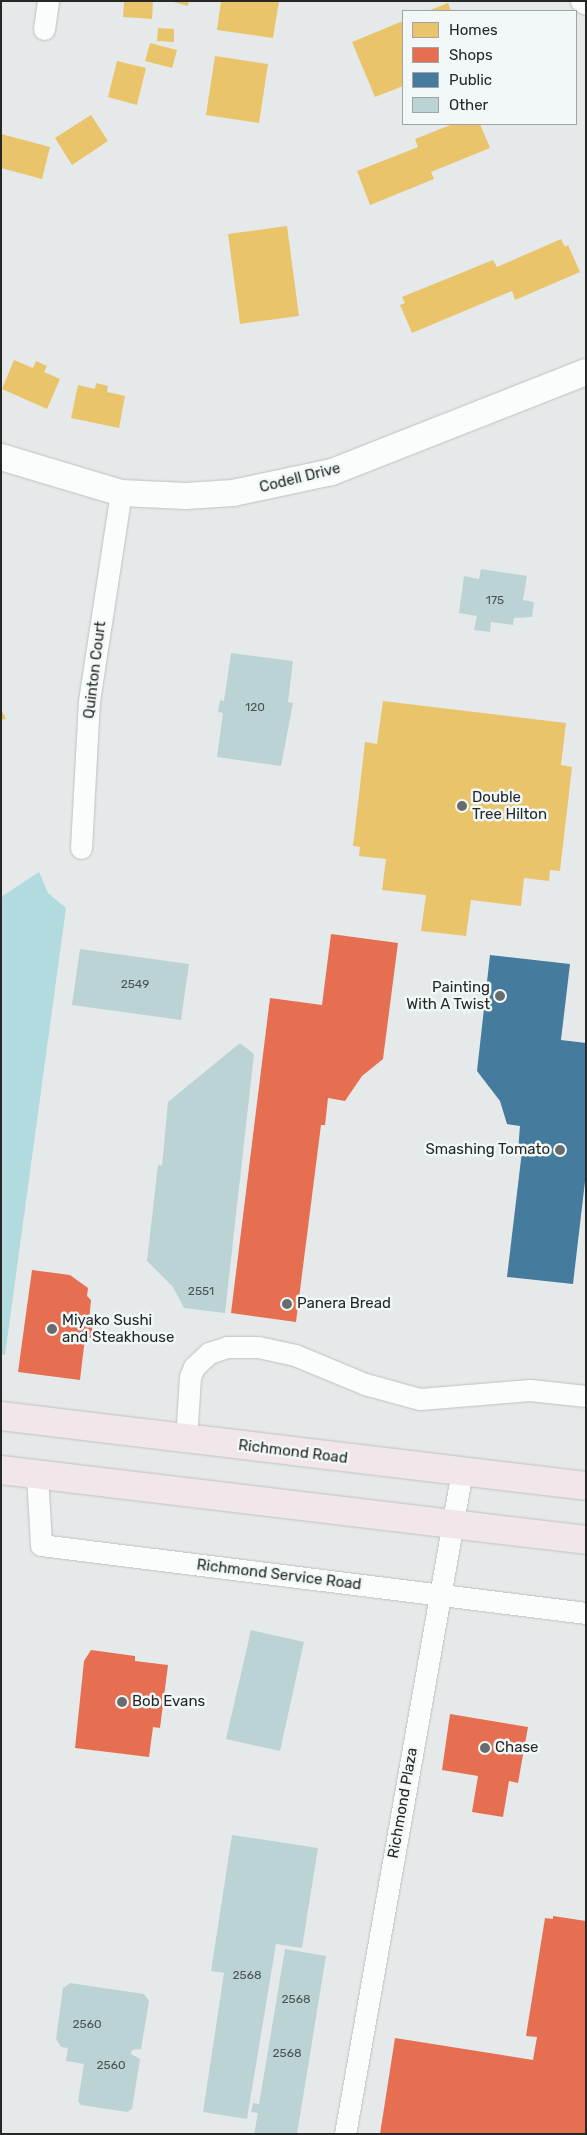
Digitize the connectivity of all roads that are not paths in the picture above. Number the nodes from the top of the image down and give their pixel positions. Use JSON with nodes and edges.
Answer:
{"nodes":[{"id":1,"x":48,"y":1,"type":"edge"},
{"id":2,"x":582,"y":1,"type":"edge"},
{"id":3,"x":586,"y":4,"type":"edge"},
{"id":4,"x":44,"y":29,"type":"dead end"},
{"id":5,"x":586,"y":372,"type":"edge"},
{"id":6,"x":1,"y":456,"type":"edge"},
{"id":7,"x":121,"y":493,"type":"junction"},
{"id":8,"x":81,"y":848,"type":"dead end"},
{"id":9,"x":586,"y":1396,"type":"edge"},
{"id":10,"x":1,"y":1416,"type":"edge"},
{"id":11,"x":186,"y":1440,"type":"junction"},
{"id":12,"x":1,"y":1470,"type":"edge"},
{"id":13,"x":462,"y":1471,"type":"junction"},
{"id":14,"x":37,"y":1475,"type":"junction"},
{"id":15,"x":586,"y":1486,"type":"edge"},
{"id":16,"x":453,"y":1524,"type":"junction"},
{"id":17,"x":586,"y":1540,"type":"edge"},
{"id":18,"x":440,"y":1596,"type":"junction"},
{"id":19,"x":586,"y":1613,"type":"edge"},
{"id":20,"x":345,"y":2134,"type":"edge"}],
"edges":[{"from":1,"to":4,"type":"street"},
{"from":2,"to":3,"type":"street"},
{"from":5,"to":7,"type":"street","name":"Codell Drive"},
{"from":6,"to":7,"type":"street","name":"Codell Drive"},
{"from":7,"to":8,"type":"street","name":"Quinton Court"},
{"from":9,"to":11,"type":"street"},
{"from":10,"to":11,"type":"highway","name":"Richmond Road"},
{"from":11,"to":13,"type":"highway","name":"Richmond Road"},
{"from":12,"to":14,"type":"highway"},
{"from":13,"to":15,"type":"highway","name":"Richmond Road"},
{"from":13,"to":16,"type":"street","name":"Richmond Plaza"},
{"from":14,"to":16,"type":"highway"},
{"from":14,"to":18,"type":"street","name":"Richmond Service Road"},
{"from":16,"to":17,"type":"highway"},
{"from":16,"to":18,"type":"street","name":"Richmond Plaza"},
{"from":18,"to":19,"type":"street","name":"Richmond Service Road"},
{"from":18,"to":20,"type":"street","name":"Richmond Plaza"}]}
